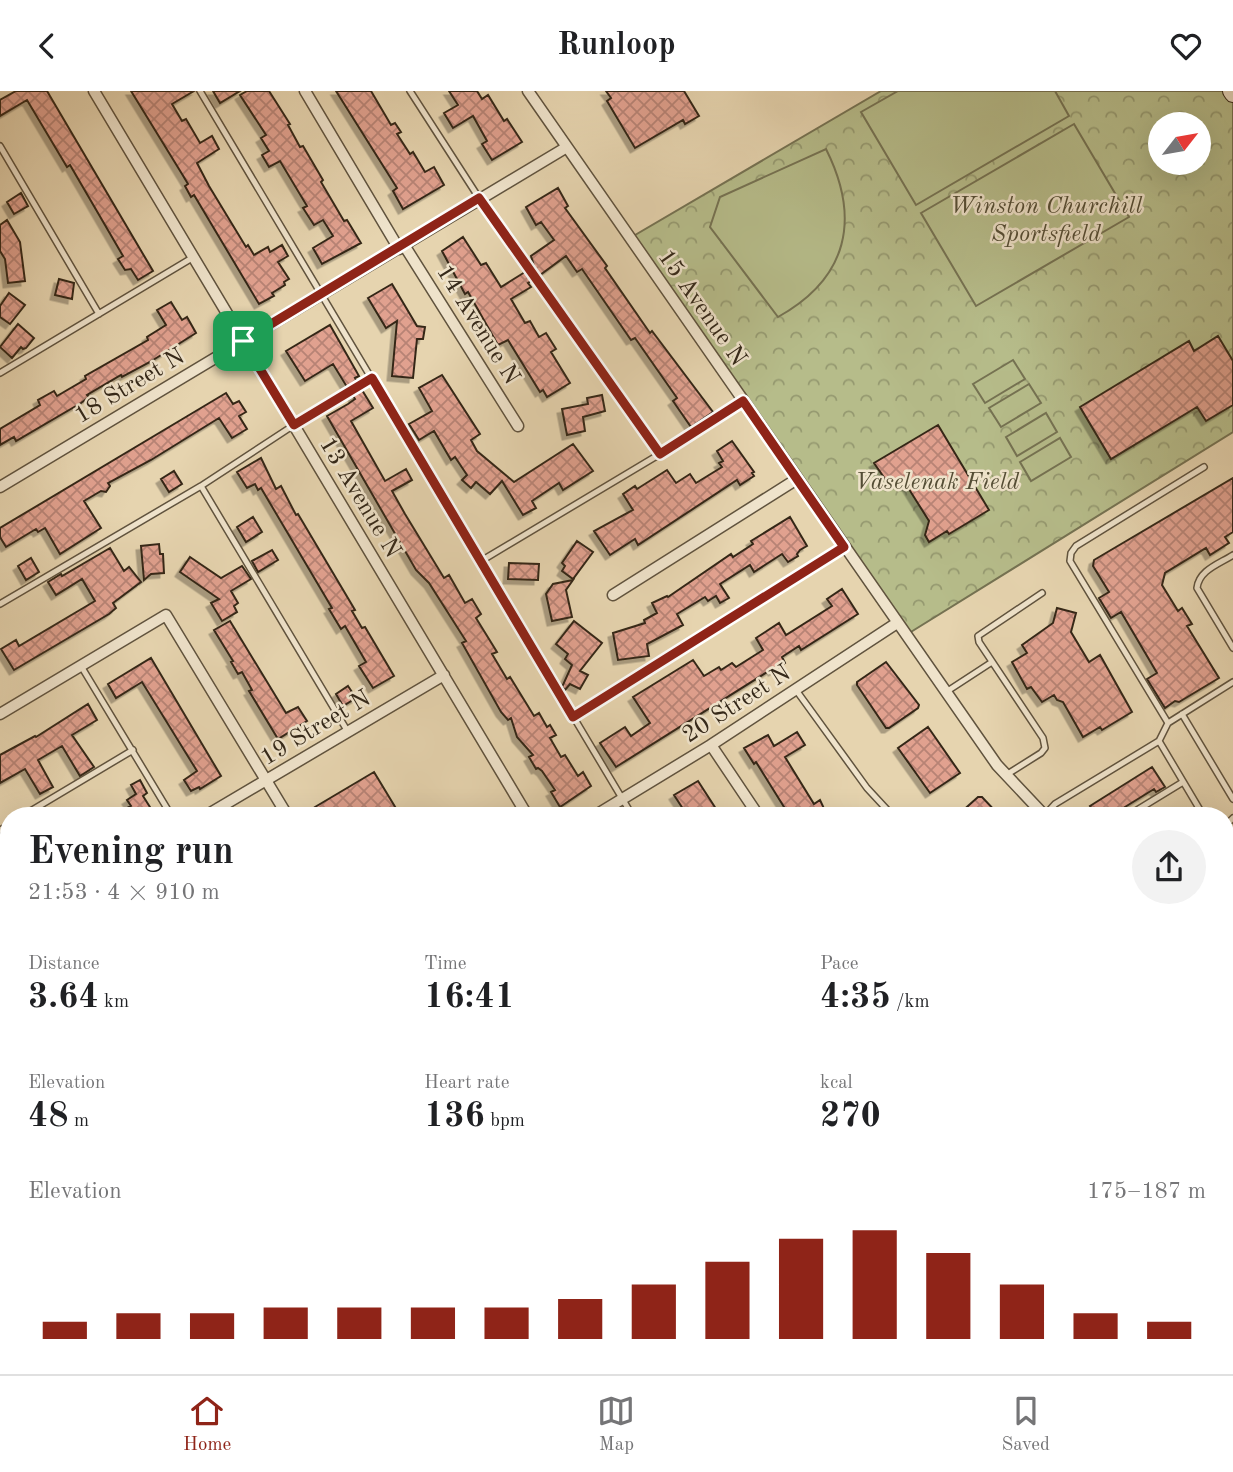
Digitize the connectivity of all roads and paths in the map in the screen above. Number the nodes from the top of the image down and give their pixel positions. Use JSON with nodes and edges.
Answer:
{"nodes":[{"id":1,"x":94,"y":91,"type":"edge"},
{"id":2,"x":200,"y":91,"type":"edge"},
{"id":3,"x":305,"y":91,"type":"edge"},
{"id":4,"x":410,"y":91,"type":"edge"},
{"id":5,"x":528,"y":91,"type":"edge"},
{"id":6,"x":0,"y":146,"type":"edge"},
{"id":7,"x":567,"y":147,"type":"junction"},
{"id":8,"x":479,"y":198,"type":"junction"},
{"id":9,"x":401,"y":247,"type":"junction"},
{"id":10,"x":195,"y":257,"type":"junction"},
{"id":11,"x":323,"y":293,"type":"junction"},
{"id":12,"x":99,"y":314,"type":"junction"},
{"id":13,"x":243,"y":341,"type":"junction"},
{"id":14,"x":0,"y":373,"type":"edge"},
{"id":15,"x":372,"y":378,"type":"junction"},
{"id":16,"x":743,"y":401,"type":"junction"},
{"id":17,"x":294,"y":425,"type":"junction"},
{"id":18,"x":518,"y":426,"type":"dead end"},
{"id":19,"x":660,"y":454,"type":"junction"},
{"id":20,"x":1204,"y":467,"type":"dead end"},
{"id":21,"x":797,"y":479,"type":"junction"},
{"id":22,"x":201,"y":486,"type":"junction"},
{"id":23,"x":0,"y":487,"type":"edge"},
{"id":24,"x":844,"y":547,"type":"junction"},
{"id":25,"x":1233,"y":555,"type":"edge"},
{"id":26,"x":481,"y":561,"type":"junction"},
{"id":27,"x":1042,"y":593,"type":"dead end"},
{"id":28,"x":613,"y":595,"type":"dead end"},
{"id":29,"x":0,"y":604,"type":"edge"},
{"id":30,"x":897,"y":623,"type":"junction"},
{"id":31,"x":1233,"y":648,"type":"edge"},
{"id":32,"x":992,"y":662,"type":"junction"},
{"id":33,"x":80,"y":666,"type":"junction"},
{"id":34,"x":444,"y":675,"type":"junction"},
{"id":35,"x":1233,"y":682,"type":"edge"},
{"id":36,"x":796,"y":690,"type":"junction"},
{"id":37,"x":946,"y":692,"type":"junction"},
{"id":38,"x":0,"y":699,"type":"edge"},
{"id":39,"x":3,"y":712,"type":"edge"},
{"id":40,"x":1182,"y":714,"type":"junction"},
{"id":41,"x":573,"y":717,"type":"junction"},
{"id":42,"x":1168,"y":723,"type":"junction"},
{"id":43,"x":348,"y":732,"type":"junction"},
{"id":44,"x":1159,"y":741,"type":"junction"},
{"id":45,"x":711,"y":745,"type":"junction"},
{"id":46,"x":133,"y":750,"type":"junction"},
{"id":47,"x":1006,"y":775,"type":"junction"},
{"id":48,"x":266,"y":780,"type":"junction"},
{"id":49,"x":1183,"y":782,"type":"junction"},
{"id":50,"x":622,"y":799,"type":"junction"},
{"id":51,"x":1233,"y":799,"type":"edge"},
{"id":52,"x":37,"y":807,"type":"edge"},
{"id":53,"x":166,"y":807,"type":"edge"},
{"id":54,"x":220,"y":807,"type":"edge"},
{"id":55,"x":282,"y":807,"type":"edge"},
{"id":56,"x":522,"y":807,"type":"edge"},
{"id":57,"x":609,"y":807,"type":"edge"},
{"id":58,"x":627,"y":807,"type":"edge"},
{"id":59,"x":753,"y":807,"type":"edge"},
{"id":60,"x":885,"y":807,"type":"edge"},
{"id":61,"x":1037,"y":807,"type":"edge"},
{"id":62,"x":1052,"y":807,"type":"edge"},
{"id":63,"x":1142,"y":807,"type":"edge"},
{"id":64,"x":1198,"y":807,"type":"edge"}],
"edges":[{"from":1,"to":10,"type":"street","name":"13 Avenue N"},
{"from":2,"to":11,"type":"lane"},
{"from":3,"to":9,"type":"street","name":"14 Avenue N"},
{"from":4,"to":8,"type":"lane"},
{"from":5,"to":7,"type":"street","name":"15 Avenue N"},
{"from":6,"to":12,"type":"lane"},
{"from":7,"to":8,"type":"street","name":"18 Street N"},
{"from":7,"to":16,"type":"street","name":"15 Avenue N"},
{"from":8,"to":9,"type":"street","name":"18 Street N"},
{"from":8,"to":19,"type":"lane"},
{"from":9,"to":11,"type":"street","name":"18 Street N"},
{"from":9,"to":18,"type":"street","name":"14 Avenue N"},
{"from":10,"to":12,"type":"lane"},
{"from":10,"to":13,"type":"street","name":"13 Avenue N"},
{"from":11,"to":13,"type":"street","name":"18 Street N"},
{"from":11,"to":15,"type":"lane"},
{"from":12,"to":14,"type":"lane"},
{"from":13,"to":17,"type":"street","name":"13 Avenue N"},
{"from":13,"to":23,"type":"street","name":"18 Street N"},
{"from":15,"to":17,"type":"lane"},
{"from":15,"to":26,"type":"lane"},
{"from":16,"to":19,"type":"lane"},
{"from":16,"to":21,"type":"street","name":"15 Avenue N"},
{"from":17,"to":22,"type":"lane"},
{"from":17,"to":34,"type":"street","name":"13 Avenue N"},
{"from":19,"to":26,"type":"lane"},
{"from":20,"to":42,"type":"lane"},
{"from":21,"to":24,"type":"street","name":"15 Avenue N"},
{"from":21,"to":28,"type":"street"},
{"from":22,"to":29,"type":"lane"},
{"from":22,"to":43,"type":"lane"},
{"from":24,"to":30,"type":"street","name":"15 Avenue N"},
{"from":24,"to":41,"type":"lane"},
{"from":25,"to":31,"type":"lane"},
{"from":26,"to":41,"type":"lane"},
{"from":27,"to":32,"type":"lane"},
{"from":30,"to":36,"type":"street","name":"20 Street N"},
{"from":30,"to":37,"type":"street","name":"15 Avenue N"},
{"from":32,"to":37,"type":"lane"},
{"from":32,"to":47,"type":"lane"},
{"from":33,"to":39,"type":"street"},
{"from":33,"to":46,"type":"lane"},
{"from":33,"to":48,"type":"street"},
{"from":34,"to":43,"type":"street","name":"19 Street N"},
{"from":34,"to":56,"type":"street","name":"13 Avenue N"},
{"from":35,"to":40,"type":"lane"},
{"from":36,"to":45,"type":"street","name":"20 Street N"},
{"from":36,"to":60,"type":"lane"},
{"from":37,"to":47,"type":"street","name":"15 Avenue N"},
{"from":38,"to":39,"type":"street"},
{"from":40,"to":42,"type":"lane"},
{"from":40,"to":51,"type":"lane"},
{"from":41,"to":50,"type":"lane"},
{"from":42,"to":44,"type":"lane"},
{"from":43,"to":48,"type":"street","name":"19 Street N"},
{"from":44,"to":49,"type":"lane"},
{"from":44,"to":62,"type":"lane"},
{"from":45,"to":50,"type":"street","name":"20 Street N"},
{"from":45,"to":59,"type":"street"},
{"from":46,"to":52,"type":"lane"},
{"from":46,"to":53,"type":"lane"},
{"from":47,"to":61,"type":"street","name":"15 Avenue N"},
{"from":48,"to":54,"type":"street","name":"19 Street N"},
{"from":48,"to":55,"type":"street"},
{"from":49,"to":63,"type":"lane"},
{"from":49,"to":64,"type":"lane"},
{"from":50,"to":57,"type":"street","name":"20 Street N"},
{"from":50,"to":58,"type":"lane"}]}
